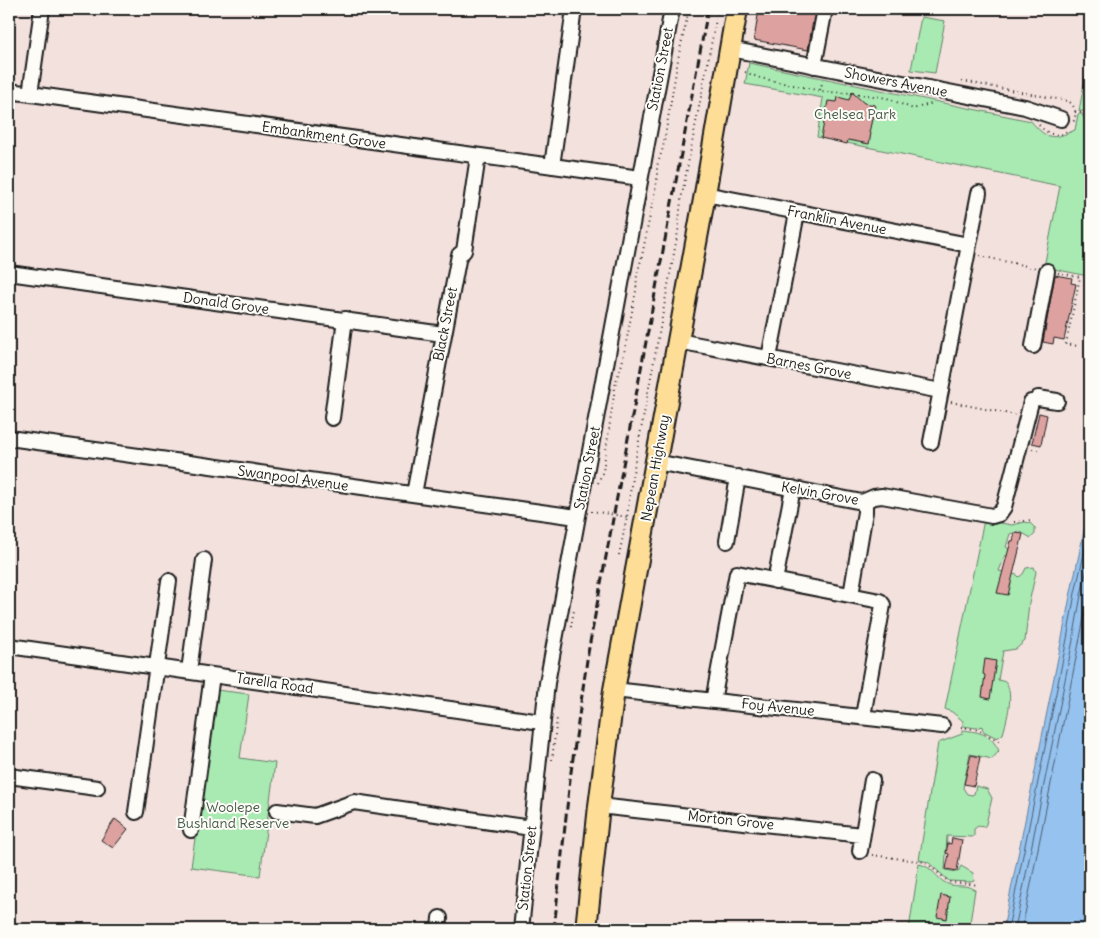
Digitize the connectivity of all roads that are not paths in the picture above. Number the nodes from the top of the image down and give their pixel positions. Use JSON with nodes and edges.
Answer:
{"nodes":[{"id":1,"x":42,"y":9,"type":"edge"},
{"id":2,"x":574,"y":9,"type":"edge"},
{"id":3,"x":672,"y":9,"type":"edge"},
{"id":4,"x":737,"y":9,"type":"edge"},
{"id":5,"x":825,"y":9,"type":"edge"},
{"id":6,"x":730,"y":49,"type":"junction"},
{"id":7,"x":814,"y":66,"type":"junction"},
{"id":8,"x":9,"y":91,"type":"edge"},
{"id":9,"x":30,"y":94,"type":"junction"},
{"id":10,"x":1061,"y":119,"type":"dead end"},
{"id":11,"x":478,"y":156,"type":"junction"},
{"id":12,"x":552,"y":166,"type":"junction"},
{"id":13,"x":640,"y":178,"type":"junction"},
{"id":14,"x":979,"y":193,"type":"dead end"},
{"id":15,"x":705,"y":194,"type":"junction"},
{"id":16,"x":797,"y":213,"type":"junction"},
{"id":17,"x":969,"y":245,"type":"junction"},
{"id":18,"x":1048,"y":270,"type":"dead end"},
{"id":19,"x":9,"y":273,"type":"edge"},
{"id":20,"x":346,"y":319,"type":"junction"},
{"id":21,"x":443,"y":334,"type":"junction"},
{"id":22,"x":678,"y":341,"type":"junction"},
{"id":23,"x":1033,"y":346,"type":"dead end"},
{"id":24,"x":769,"y":358,"type":"junction"},
{"id":25,"x":940,"y":395,"type":"junction"},
{"id":26,"x":1058,"y":402,"type":"dead end"},
{"id":27,"x":332,"y":418,"type":"dead end"},
{"id":28,"x":9,"y":438,"type":"edge"},
{"id":29,"x":931,"y":442,"type":"dead end"},
{"id":30,"x":656,"y":462,"type":"junction"},
{"id":31,"x":738,"y":478,"type":"junction"},
{"id":32,"x":793,"y":488,"type":"junction"},
{"id":33,"x":414,"y":494,"type":"junction"},
{"id":34,"x":862,"y":502,"type":"junction"},
{"id":35,"x":578,"y":517,"type":"junction"},
{"id":36,"x":727,"y":541,"type":"dead end"},
{"id":37,"x":204,"y":560,"type":"dead end"},
{"id":38,"x":169,"y":581,"type":"dead end"},
{"id":39,"x":775,"y":581,"type":"junction"},
{"id":40,"x":850,"y":595,"type":"junction"},
{"id":41,"x":9,"y":646,"type":"edge"},
{"id":42,"x":156,"y":667,"type":"junction"},
{"id":43,"x":188,"y":671,"type":"junction"},
{"id":44,"x":212,"y":675,"type":"junction"},
{"id":45,"x":614,"y":690,"type":"junction"},
{"id":46,"x":713,"y":700,"type":"junction"},
{"id":47,"x":863,"y":716,"type":"junction"},
{"id":48,"x":542,"y":722,"type":"junction"},
{"id":49,"x":942,"y":726,"type":"dead end"},
{"id":50,"x":9,"y":776,"type":"edge"},
{"id":51,"x":872,"y":780,"type":"dead end"},
{"id":52,"x":97,"y":788,"type":"dead end"},
{"id":53,"x":599,"y":806,"type":"junction"},
{"id":54,"x":277,"y":811,"type":"dead end"},
{"id":55,"x":136,"y":812,"type":"dead end"},
{"id":56,"x":531,"y":828,"type":"junction"},
{"id":57,"x":191,"y":830,"type":"dead end"},
{"id":58,"x":862,"y":835,"type":"junction"},
{"id":59,"x":860,"y":850,"type":"road end"},
{"id":60,"x":521,"y":929,"type":"edge"},
{"id":61,"x":586,"y":929,"type":"edge"}],
"edges":[{"from":1,"to":9,"type":"street"},
{"from":2,"to":12,"type":"street"},
{"from":3,"to":13,"type":"street","name":"Station Street"},
{"from":4,"to":6,"type":"highway","name":"Nepean Highway"},
{"from":5,"to":7,"type":"street"},
{"from":6,"to":7,"type":"street","name":"Showers Avenue"},
{"from":6,"to":15,"type":"highway","name":"Nepean Highway"},
{"from":7,"to":10,"type":"street","name":"Showers Avenue"},
{"from":8,"to":9,"type":"street","name":"Embankment Grove"},
{"from":9,"to":11,"type":"street","name":"Embankment Grove"},
{"from":11,"to":12,"type":"street","name":"Embankment Grove"},
{"from":11,"to":21,"type":"street","name":"Black Street"},
{"from":12,"to":13,"type":"street","name":"Embankment Grove"},
{"from":13,"to":35,"type":"street","name":"Station Street"},
{"from":14,"to":17,"type":"street"},
{"from":15,"to":16,"type":"street","name":"Franklin Avenue"},
{"from":15,"to":22,"type":"highway","name":"Nepean Highway"},
{"from":16,"to":17,"type":"street","name":"Franklin Avenue"},
{"from":16,"to":24,"type":"street"},
{"from":17,"to":25,"type":"street"},
{"from":18,"to":23,"type":"street"},
{"from":19,"to":20,"type":"street","name":"Donald Grove"},
{"from":20,"to":21,"type":"street","name":"Donald Grove"},
{"from":20,"to":27,"type":"street"},
{"from":21,"to":33,"type":"street","name":"Black Street"},
{"from":22,"to":24,"type":"street","name":"Barnes Grove"},
{"from":22,"to":30,"type":"highway","name":"Nepean Highway"},
{"from":24,"to":25,"type":"street","name":"Barnes Grove"},
{"from":25,"to":29,"type":"street"},
{"from":26,"to":34,"type":"street","name":"Kelvin Grove"},
{"from":28,"to":33,"type":"street","name":"Swanpool Avenue"},
{"from":30,"to":31,"type":"street","name":"Kelvin Grove"},
{"from":30,"to":45,"type":"highway","name":"Nepean Highway"},
{"from":31,"to":32,"type":"street","name":"Kelvin Grove"},
{"from":31,"to":36,"type":"street"},
{"from":32,"to":34,"type":"street","name":"Kelvin Grove"},
{"from":32,"to":39,"type":"street"},
{"from":33,"to":35,"type":"street","name":"Swanpool Avenue"},
{"from":34,"to":40,"type":"street"},
{"from":35,"to":48,"type":"street","name":"Station Street"},
{"from":37,"to":43,"type":"street"},
{"from":38,"to":42,"type":"street"},
{"from":39,"to":40,"type":"street"},
{"from":39,"to":46,"type":"street"},
{"from":40,"to":47,"type":"street"},
{"from":41,"to":42,"type":"street","name":"Tarella Road"},
{"from":42,"to":43,"type":"street","name":"Tarella Road"},
{"from":42,"to":55,"type":"street"},
{"from":43,"to":44,"type":"street","name":"Tarella Road"},
{"from":44,"to":48,"type":"street","name":"Tarella Road"},
{"from":44,"to":57,"type":"street"},
{"from":45,"to":46,"type":"street","name":"Foy Avenue"},
{"from":45,"to":53,"type":"highway","name":"Nepean Highway"},
{"from":46,"to":47,"type":"street","name":"Foy Avenue"},
{"from":47,"to":49,"type":"street","name":"Foy Avenue"},
{"from":48,"to":56,"type":"street","name":"Station Street"},
{"from":50,"to":52,"type":"street"},
{"from":51,"to":58,"type":"street"},
{"from":53,"to":58,"type":"street","name":"Morton Grove"},
{"from":53,"to":61,"type":"highway","name":"Nepean Highway"},
{"from":54,"to":56,"type":"street"},
{"from":56,"to":60,"type":"street","name":"Station Street"},
{"from":58,"to":59,"type":"street"}]}
